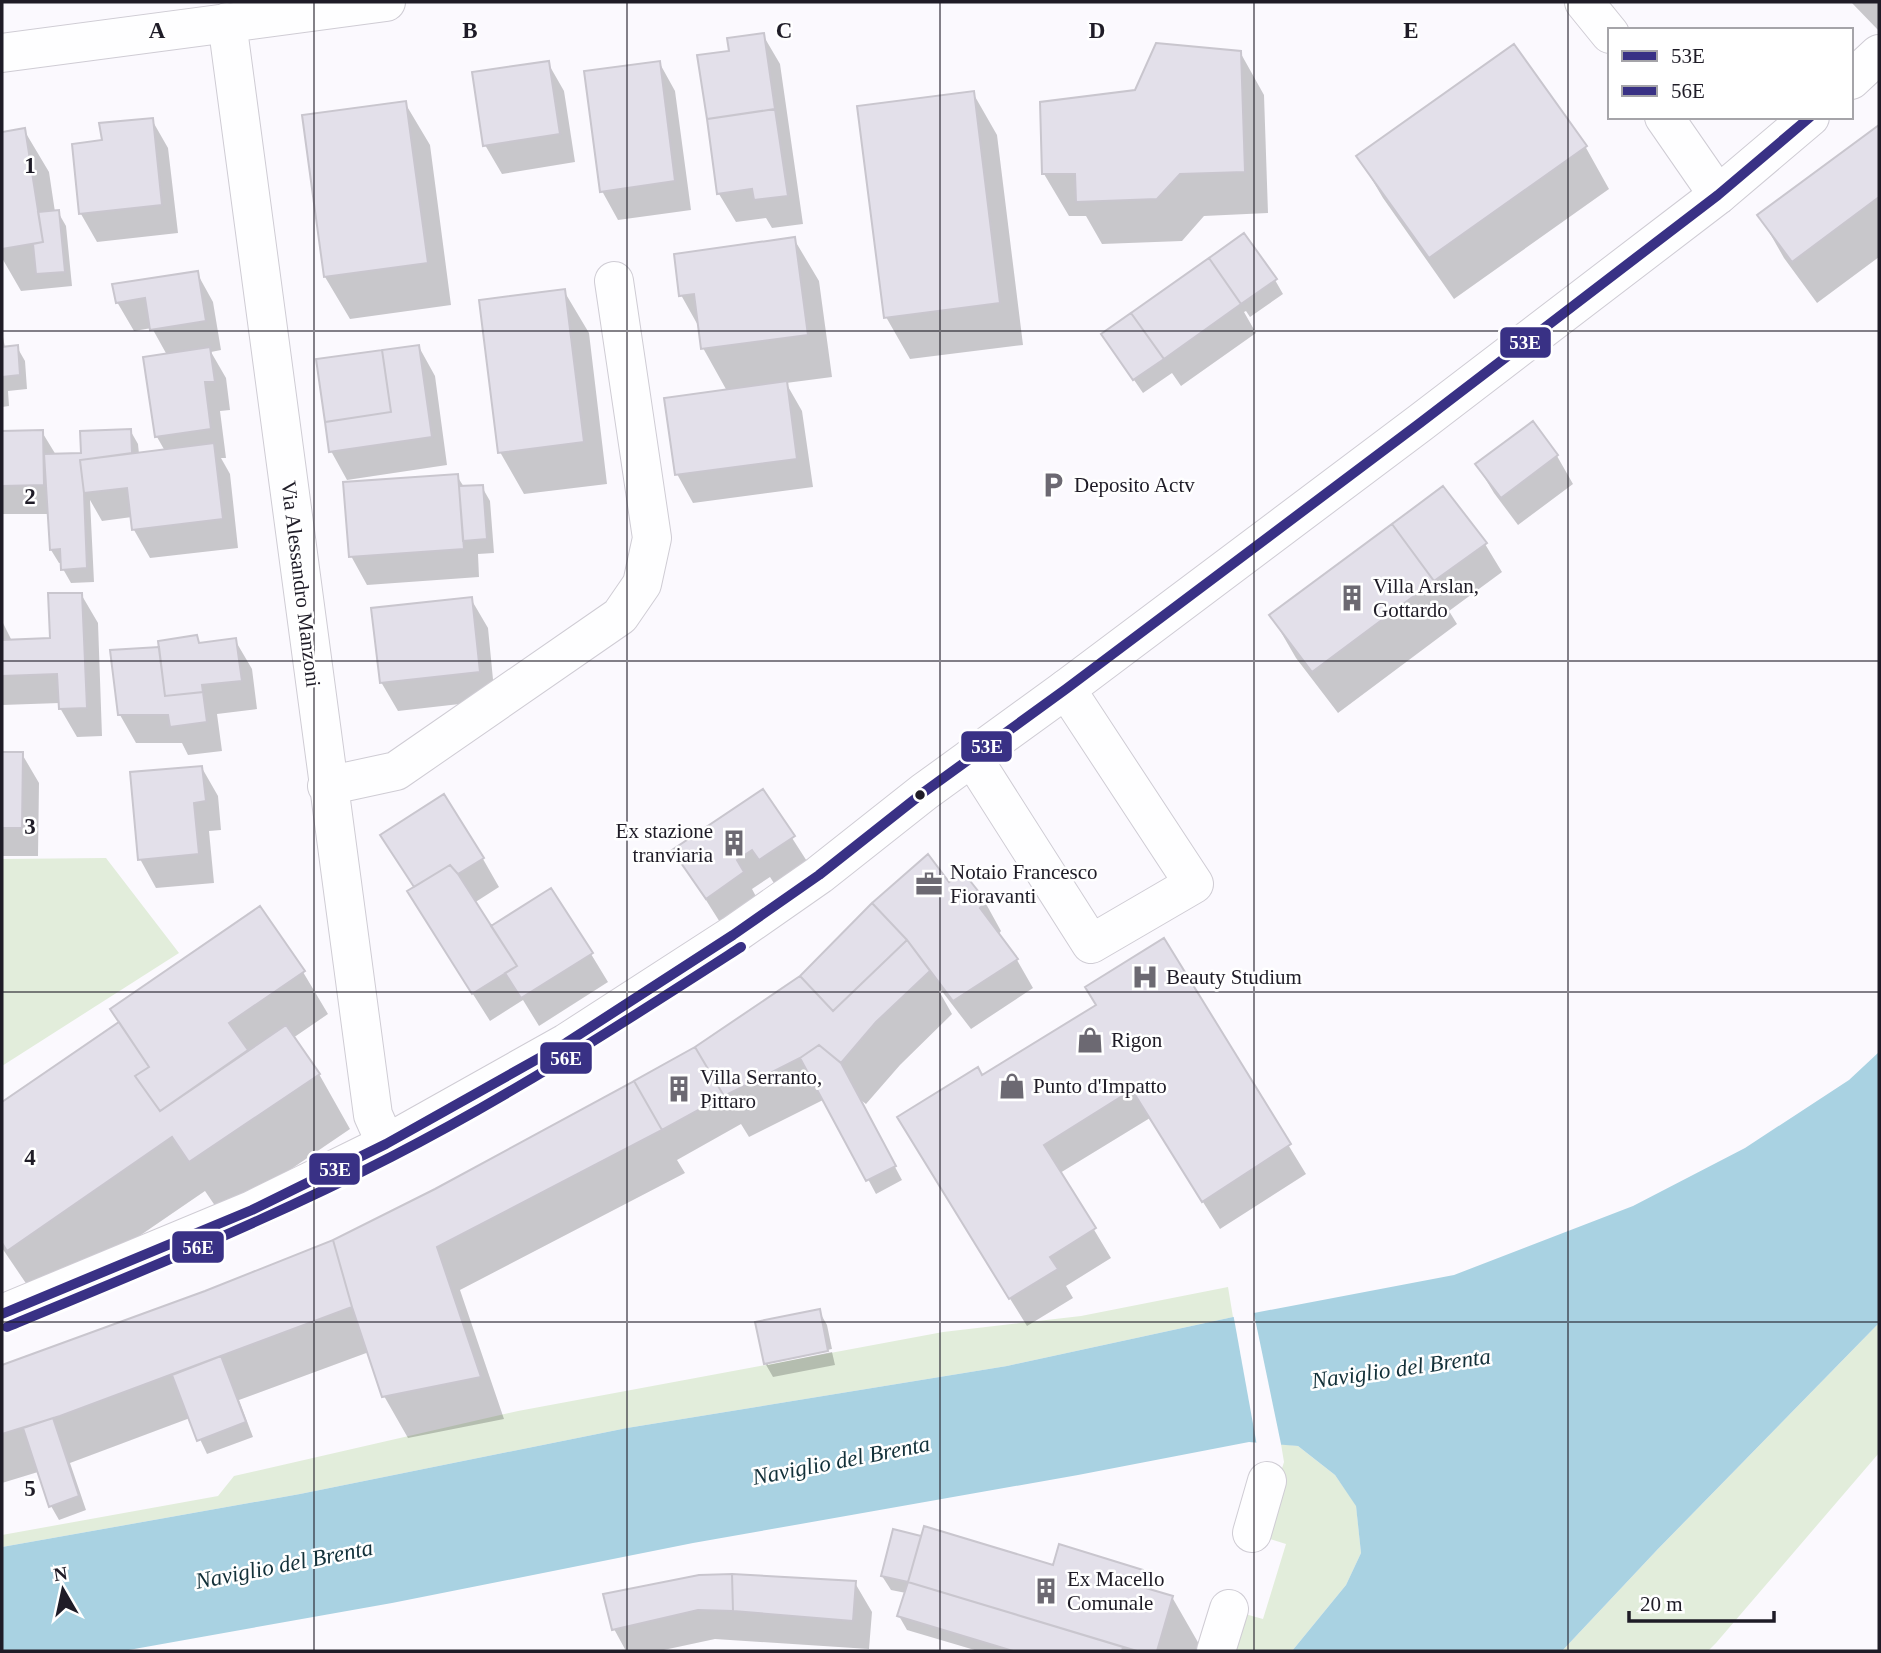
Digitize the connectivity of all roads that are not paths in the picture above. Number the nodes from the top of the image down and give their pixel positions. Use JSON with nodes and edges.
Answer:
{"nodes":[{"id":1,"x":386,"y":2,"type":"edge"},
{"id":2,"x":1584,"y":2,"type":"edge"},
{"id":3,"x":226,"y":22,"type":"junction"},
{"id":4,"x":1608,"y":31,"type":"edge"},
{"id":5,"x":2,"y":53,"type":"edge"},
{"id":6,"x":1879,"y":54,"type":"edge"},
{"id":7,"x":1853,"y":78,"type":"edge"},
{"id":8,"x":1665,"y":119,"type":"edge"},
{"id":9,"x":1808,"y":119,"type":"edge"},
{"id":10,"x":1718,"y":195,"type":"junction"},
{"id":11,"x":614,"y":281,"type":"dead end"},
{"id":12,"x":1066,"y":689,"type":"junction"},
{"id":13,"x":972,"y":757,"type":"junction"},
{"id":14,"x":327,"y":786,"type":"junction"},
{"id":15,"x":386,"y":1144,"type":"junction"},
{"id":16,"x":2,"y":1314,"type":"edge"},
{"id":17,"x":1267,"y":1481,"type":"dead end"},
{"id":18,"x":1252,"y":1533,"type":"dead end"},
{"id":19,"x":1229,"y":1609,"type":"dead end"},
{"id":20,"x":1216,"y":1651,"type":"edge"}],
"edges":[{"from":1,"to":3,"type":"street"},
{"from":2,"to":4,"type":"street"},
{"from":3,"to":5,"type":"street"},
{"from":3,"to":14,"type":"street","name":"Via Alessandro Manzoni"},
{"from":6,"to":7,"type":"street"},
{"from":8,"to":10,"type":"street"},
{"from":9,"to":10,"type":"street"},
{"from":10,"to":12,"type":"street"},
{"from":11,"to":14,"type":"street"},
{"from":12,"to":13,"type":"street"},
{"from":12,"to":13,"type":"street"},
{"from":13,"to":15,"type":"street"},
{"from":14,"to":15,"type":"street","name":"Via Alessandro Manzoni"},
{"from":15,"to":16,"type":"street"},
{"from":17,"to":18,"type":"street"},
{"from":19,"to":20,"type":"street"}]}
